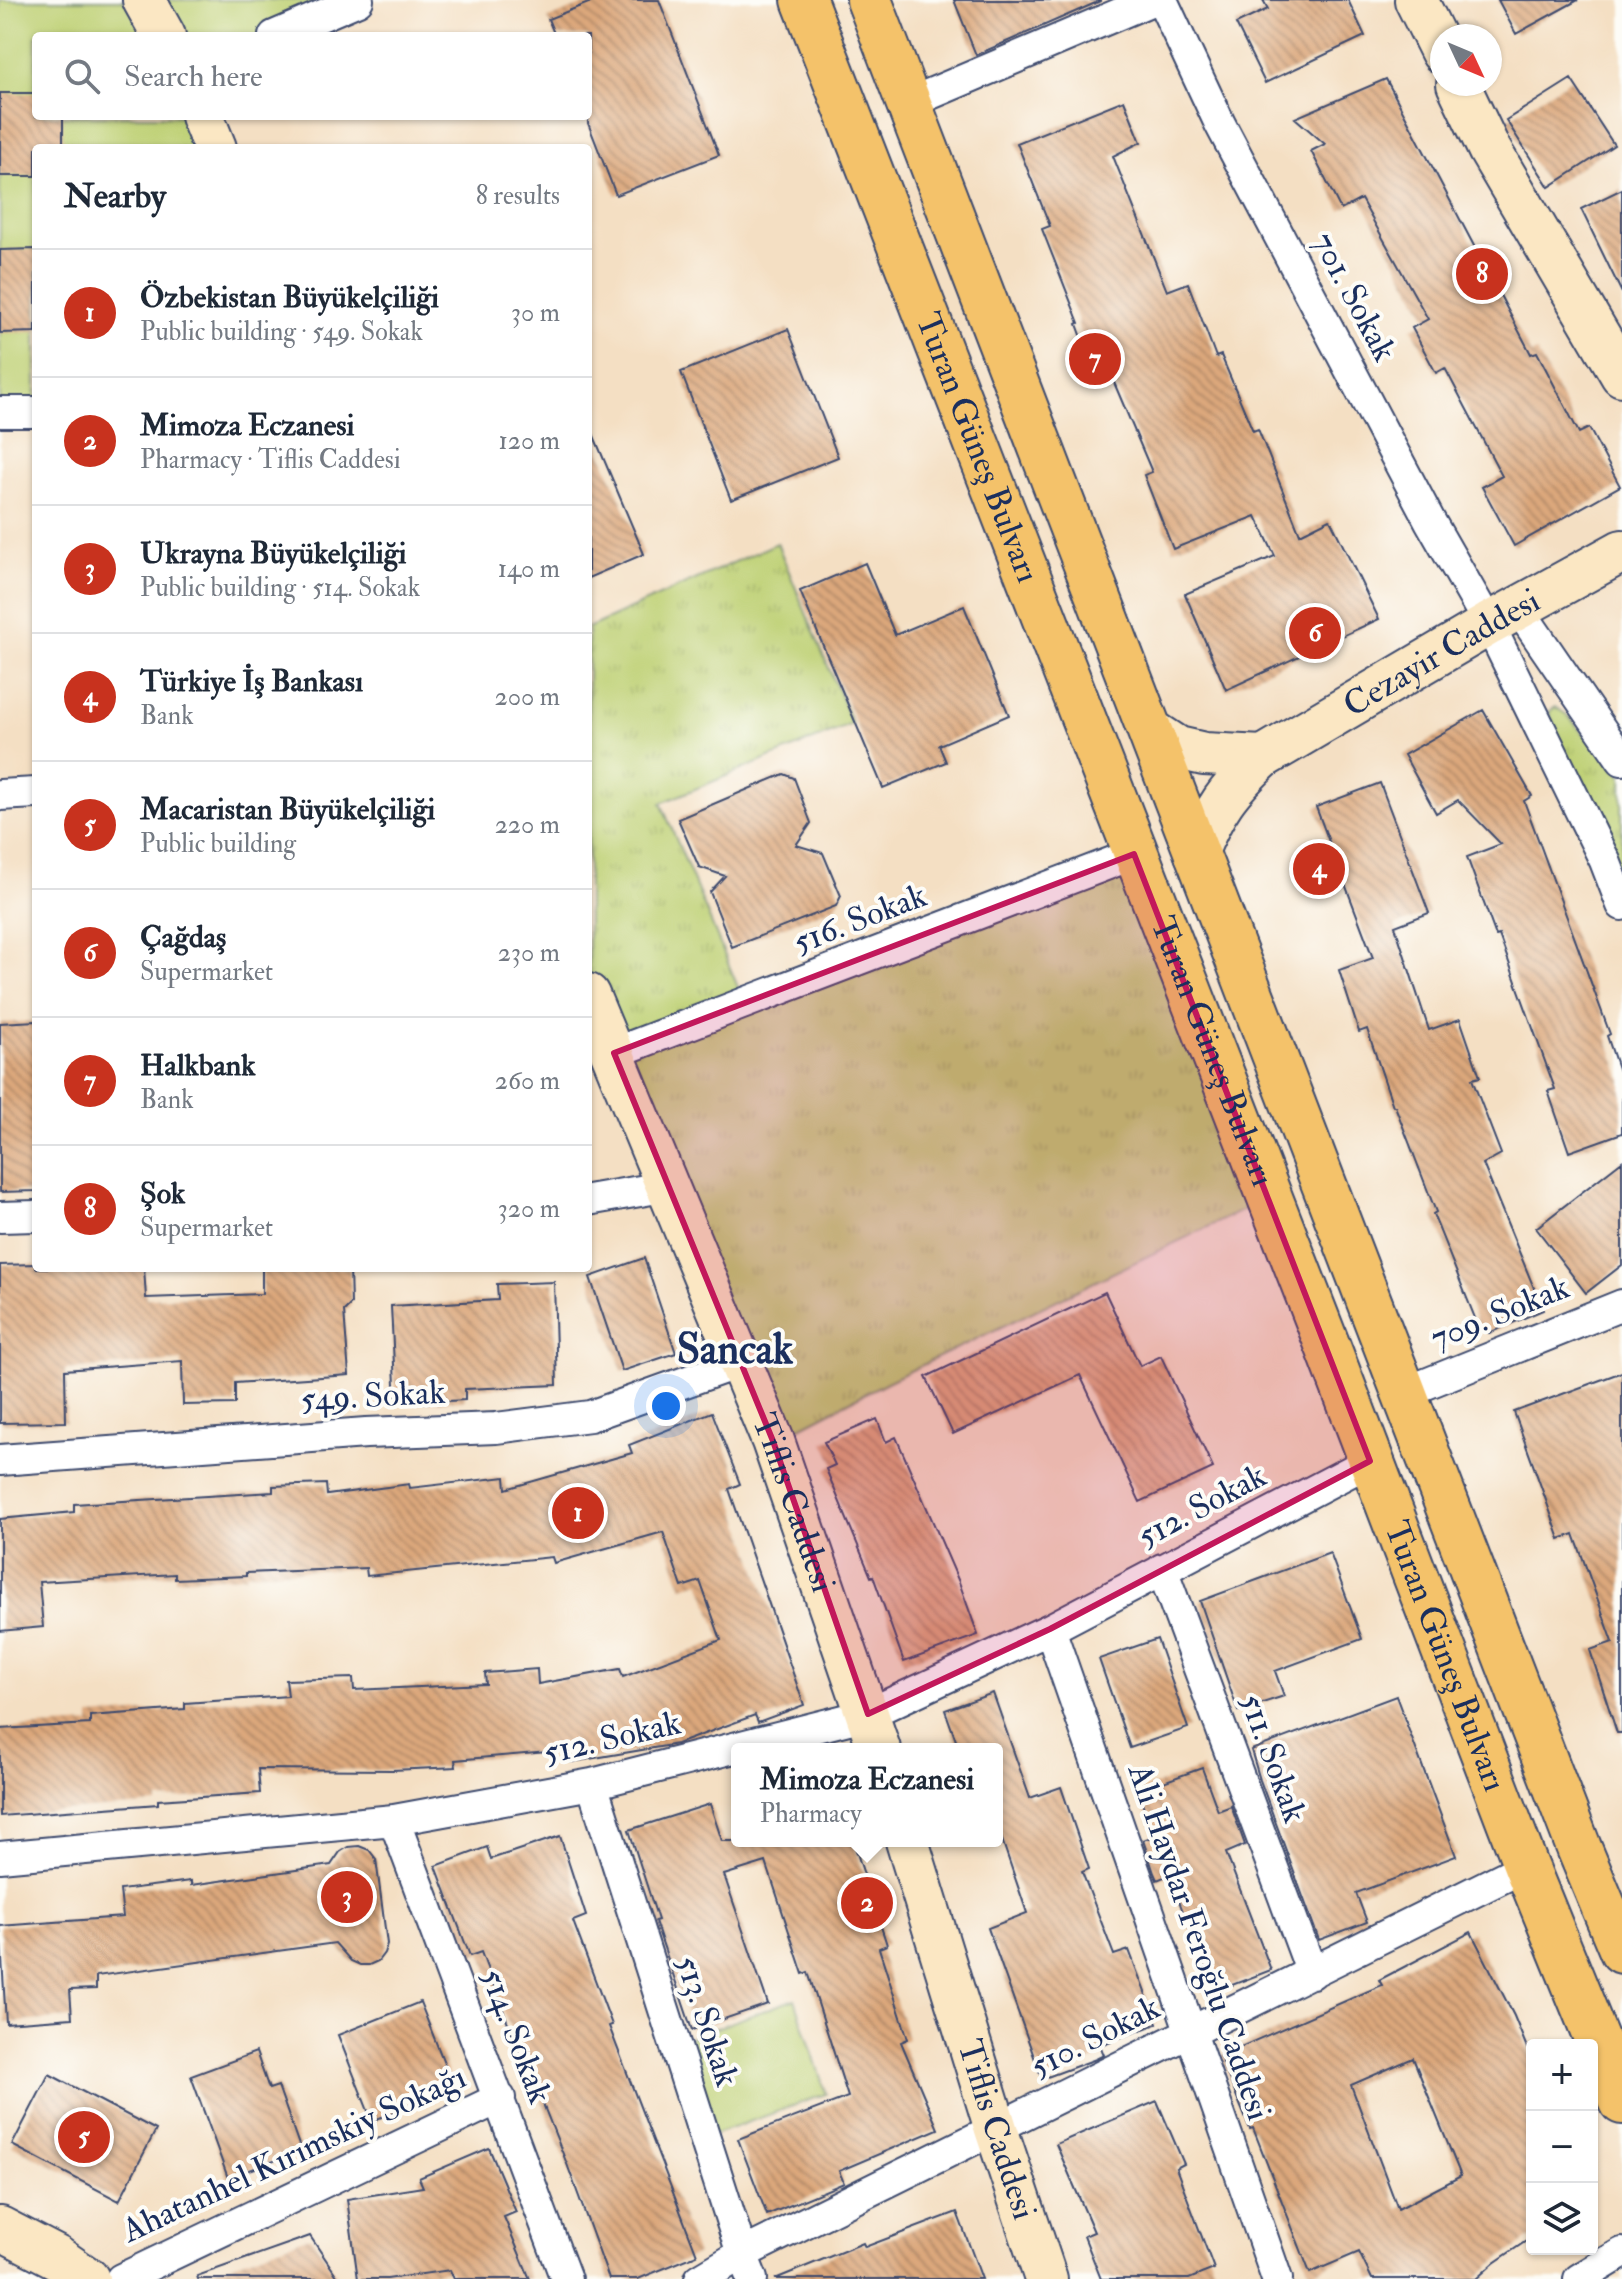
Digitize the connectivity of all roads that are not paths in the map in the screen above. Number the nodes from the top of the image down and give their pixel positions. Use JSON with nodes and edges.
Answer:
{"nodes":[{"id":1,"x":144,"y":0,"type":"edge"},
{"id":2,"x":358,"y":0,"type":"edge"},
{"id":3,"x":804,"y":0,"type":"edge"},
{"id":4,"x":869,"y":0,"type":"edge"},
{"id":5,"x":1152,"y":0,"type":"edge"},
{"id":6,"x":1162,"y":0,"type":"edge"},
{"id":7,"x":1416,"y":0,"type":"edge"},
{"id":8,"x":1430,"y":28,"type":"edge"},
{"id":9,"x":162,"y":32,"type":"edge"},
{"id":10,"x":283,"y":32,"type":"edge"},
{"id":11,"x":1464,"y":96,"type":"edge"},
{"id":12,"x":909,"y":103,"type":"junction"},
{"id":13,"x":204,"y":120,"type":"edge"},
{"id":14,"x":213,"y":144,"type":"edge"},
{"id":15,"x":1622,"y":375,"type":"edge"},
{"id":16,"x":0,"y":412,"type":"edge"},
{"id":17,"x":32,"y":412,"type":"edge"},
{"id":18,"x":1622,"y":551,"type":"edge"},
{"id":19,"x":1504,"y":616,"type":"junction"},
{"id":20,"x":1149,"y":729,"type":"junction"},
{"id":21,"x":1263,"y":757,"type":"junction"},
{"id":22,"x":1622,"y":760,"type":"edge"},
{"id":23,"x":32,"y":793,"type":"edge"},
{"id":24,"x":0,"y":795,"type":"edge"},
{"id":25,"x":1134,"y":854,"type":"junction"},
{"id":26,"x":1196,"y":854,"type":"junction"},
{"id":27,"x":1622,"y":905,"type":"edge"},
{"id":28,"x":592,"y":1004,"type":"edge"},
{"id":29,"x":614,"y":1053,"type":"junction"},
{"id":30,"x":669,"y":1186,"type":"junction"},
{"id":31,"x":592,"y":1199,"type":"edge"},
{"id":32,"x":32,"y":1216,"type":"edge"},
{"id":33,"x":0,"y":1217,"type":"edge"},
{"id":34,"x":1622,"y":1305,"type":"edge"},
{"id":35,"x":741,"y":1362,"type":"junction"},
{"id":36,"x":1406,"y":1392,"type":"junction"},
{"id":37,"x":0,"y":1460,"type":"edge"},
{"id":38,"x":1370,"y":1461,"type":"junction"},
{"id":39,"x":1162,"y":1569,"type":"junction"},
{"id":40,"x":1050,"y":1629,"type":"junction"},
{"id":41,"x":874,"y":1732,"type":"edge"},
{"id":42,"x":814,"y":1743,"type":"edge"},
{"id":43,"x":731,"y":1758,"type":"edge"},
{"id":44,"x":592,"y":1784,"type":"junction"},
{"id":45,"x":394,"y":1820,"type":"junction"},
{"id":46,"x":909,"y":1847,"type":"edge"},
{"id":47,"x":0,"y":1857,"type":"edge"},
{"id":48,"x":1526,"y":1866,"type":"junction"},
{"id":49,"x":1622,"y":1951,"type":"edge"},
{"id":50,"x":1312,"y":1973,"type":"junction"},
{"id":51,"x":1189,"y":2032,"type":"junction"},
{"id":52,"x":500,"y":2098,"type":"junction"},
{"id":53,"x":1622,"y":2102,"type":"edge"},
{"id":54,"x":996,"y":2129,"type":"junction"},
{"id":55,"x":0,"y":2228,"type":"edge"},
{"id":56,"x":1622,"y":2253,"type":"edge"},
{"id":57,"x":747,"y":2266,"type":"edge"},
{"id":58,"x":88,"y":2279,"type":"edge"},
{"id":59,"x":121,"y":2279,"type":"edge"},
{"id":60,"x":566,"y":2279,"type":"edge"},
{"id":61,"x":700,"y":2279,"type":"edge"},
{"id":62,"x":1046,"y":2279,"type":"edge"},
{"id":63,"x":1277,"y":2279,"type":"edge"},
{"id":64,"x":1579,"y":2279,"type":"edge"}],
"edges":[{"from":1,"to":9,"type":"street"},
{"from":2,"to":10,"type":"street"},
{"from":3,"to":25,"type":"main road","name":"Turan Güneş Bulvarı"},
{"from":4,"to":12,"type":"main road","name":"Turan Güneş Bulvarı"},
{"from":5,"to":12,"type":"street"},
{"from":6,"to":19,"type":"street","name":"701. Sokak"},
{"from":7,"to":8,"type":"street"},
{"from":11,"to":15,"type":"street"},
{"from":12,"to":20,"type":"main road","name":"Turan Güneş Bulvarı"},
{"from":13,"to":14,"type":"street"},
{"from":16,"to":17,"type":"street"},
{"from":18,"to":19,"type":"street","name":"Cezayir Caddesi"},
{"from":19,"to":21,"type":"street","name":"Cezayir Caddesi"},
{"from":19,"to":22,"type":"street"},
{"from":19,"to":27,"type":"street"},
{"from":20,"to":21,"type":"street"},
{"from":20,"to":26,"type":"main road","name":"Turan Güneş Bulvarı"},
{"from":21,"to":26,"type":"street","name":"Cezayir Caddesi"},
{"from":23,"to":24,"type":"street"},
{"from":25,"to":29,"type":"street","name":"516. Sokak"},
{"from":25,"to":38,"type":"main road","name":"Turan Güneş Bulvarı"},
{"from":26,"to":36,"type":"main road","name":"Turan Güneş Bulvarı"},
{"from":28,"to":29,"type":"street","name":"Tiflis Caddesi"},
{"from":29,"to":30,"type":"street","name":"Tiflis Caddesi"},
{"from":30,"to":31,"type":"street"},
{"from":30,"to":35,"type":"street","name":"Tiflis Caddesi"},
{"from":32,"to":33,"type":"street"},
{"from":34,"to":36,"type":"street","name":"709. Sokak"},
{"from":35,"to":37,"type":"street","name":"549. Sokak"},
{"from":35,"to":41,"type":"street","name":"Tiflis Caddesi"},
{"from":36,"to":49,"type":"main road","name":"Turan Güneş Bulvarı"},
{"from":38,"to":39,"type":"street","name":"512. Sokak"},
{"from":38,"to":48,"type":"main road","name":"Turan Güneş Bulvarı"},
{"from":39,"to":40,"type":"street","name":"512. Sokak"},
{"from":39,"to":50,"type":"street","name":"511. Sokak"},
{"from":40,"to":41,"type":"street","name":"512. Sokak"},
{"from":40,"to":51,"type":"street","name":"Ali Haydar Feroğlu Caddesi"},
{"from":41,"to":42,"type":"street","name":"512. Sokak"},
{"from":43,"to":44,"type":"street","name":"512. Sokak"},
{"from":44,"to":45,"type":"street","name":"512. Sokak"},
{"from":44,"to":57,"type":"street","name":"513. Sokak"},
{"from":45,"to":47,"type":"street","name":"512. Sokak"},
{"from":45,"to":52,"type":"street","name":"514. Sokak"},
{"from":46,"to":54,"type":"street","name":"Tiflis Caddesi"},
{"from":48,"to":50,"type":"street","name":"510. Sokak"},
{"from":48,"to":53,"type":"main road","name":"Turan Güneş Bulvarı"},
{"from":50,"to":51,"type":"street","name":"510. Sokak"},
{"from":51,"to":54,"type":"street","name":"510. Sokak"},
{"from":51,"to":63,"type":"street","name":"Ali Haydar Feroğlu Caddesi"},
{"from":52,"to":59,"type":"street","name":"Ahatanhel Kırımskiy Sokağı"},
{"from":52,"to":60,"type":"street","name":"514. Sokak"},
{"from":54,"to":57,"type":"street","name":"510. Sokak"},
{"from":54,"to":62,"type":"street","name":"Tiflis Caddesi"},
{"from":55,"to":58,"type":"street"},
{"from":56,"to":64,"type":"street"},
{"from":57,"to":61,"type":"street","name":"510. Sokak"}]}
